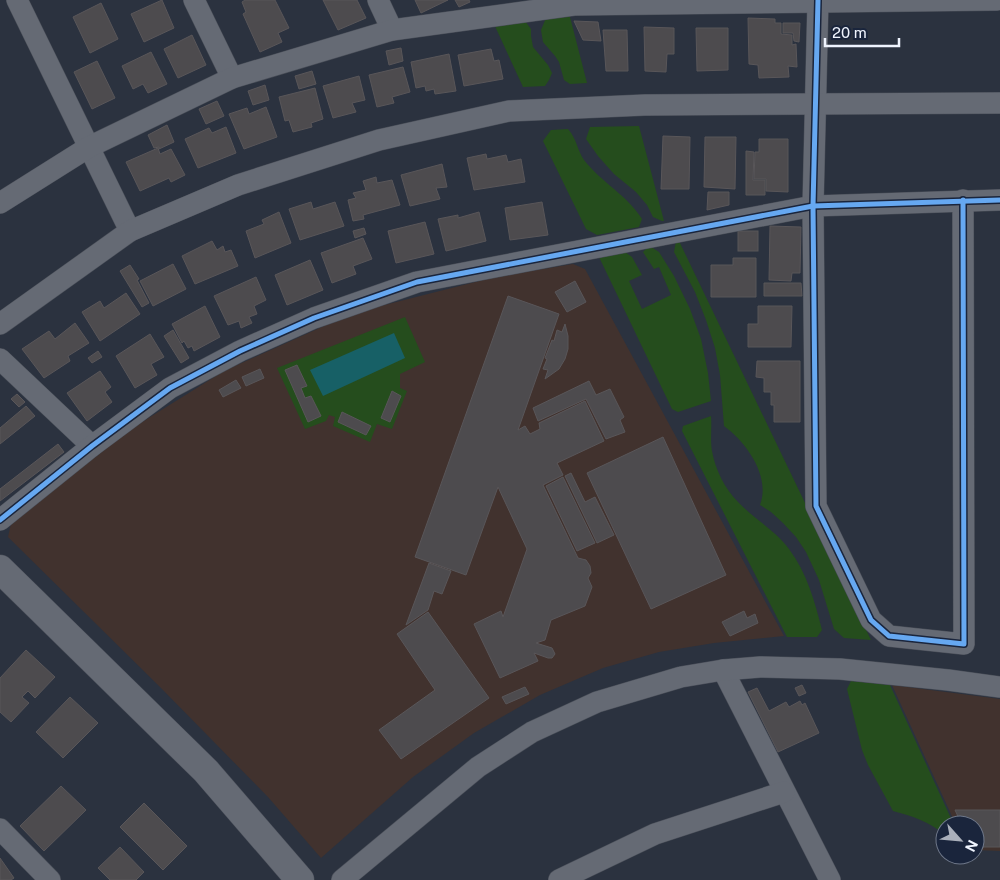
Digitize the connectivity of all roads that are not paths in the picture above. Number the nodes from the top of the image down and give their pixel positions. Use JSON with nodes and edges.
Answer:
{"nodes":[{"id":1,"x":16,"y":0,"type":"edge"},
{"id":2,"x":194,"y":0,"type":"edge"},
{"id":3,"x":378,"y":0,"type":"edge"},
{"id":4,"x":957,"y":0,"type":"edge"},
{"id":5,"x":997,"y":0,"type":"edge"},
{"id":6,"x":818,"y":1,"type":"edge"},
{"id":7,"x":572,"y":2,"type":"edge"},
{"id":8,"x":662,"y":2,"type":"edge"},
{"id":9,"x":392,"y":30,"type":"junction"},
{"id":10,"x":232,"y":78,"type":"junction"},
{"id":11,"x":815,"y":104,"type":"junction"},
{"id":12,"x":1000,"y":104,"type":"edge"},
{"id":13,"x":89,"y":147,"type":"junction"},
{"id":14,"x":963,"y":200,"type":"junction"},
{"id":15,"x":1000,"y":200,"type":"edge"},
{"id":16,"x":0,"y":203,"type":"edge"},
{"id":17,"x":813,"y":206,"type":"junction"},
{"id":18,"x":130,"y":231,"type":"junction"},
{"id":19,"x":0,"y":324,"type":"edge"},
{"id":20,"x":0,"y":359,"type":"edge"},
{"id":21,"x":92,"y":446,"type":"junction"},
{"id":22,"x":0,"y":520,"type":"edge"},
{"id":23,"x":0,"y":569,"type":"edge"},
{"id":24,"x":724,"y":670,"type":"junction"},
{"id":25,"x":1000,"y":687,"type":"edge"},
{"id":26,"x":784,"y":792,"type":"junction"},
{"id":27,"x":0,"y":829,"type":"edge"},
{"id":28,"x":50,"y":880,"type":"edge"},
{"id":29,"x":300,"y":880,"type":"edge"},
{"id":30,"x":342,"y":880,"type":"edge"},
{"id":31,"x":559,"y":880,"type":"edge"},
{"id":32,"x":830,"y":880,"type":"edge"}],
"edges":[{"from":1,"to":13,"type":"street"},
{"from":2,"to":10,"type":"street"},
{"from":3,"to":9,"type":"street"},
{"from":4,"to":5,"type":"street"},
{"from":4,"to":6,"type":"street"},
{"from":6,"to":8,"type":"street"},
{"from":6,"to":11,"type":"street"},
{"from":7,"to":8,"type":"street"},
{"from":7,"to":9,"type":"street"},
{"from":9,"to":10,"type":"street"},
{"from":10,"to":13,"type":"street"},
{"from":11,"to":12,"type":"street"},
{"from":11,"to":17,"type":"street"},
{"from":11,"to":18,"type":"street"},
{"from":13,"to":16,"type":"street"},
{"from":13,"to":18,"type":"street"},
{"from":14,"to":15,"type":"street"},
{"from":14,"to":17,"type":"street"},
{"from":14,"to":17,"type":"street"},
{"from":17,"to":21,"type":"street"},
{"from":18,"to":19,"type":"street"},
{"from":20,"to":21,"type":"street"},
{"from":21,"to":22,"type":"street"},
{"from":23,"to":29,"type":"street"},
{"from":24,"to":25,"type":"street"},
{"from":24,"to":26,"type":"street"},
{"from":24,"to":30,"type":"street"},
{"from":26,"to":31,"type":"street"},
{"from":26,"to":32,"type":"street"},
{"from":27,"to":28,"type":"street"}]}
